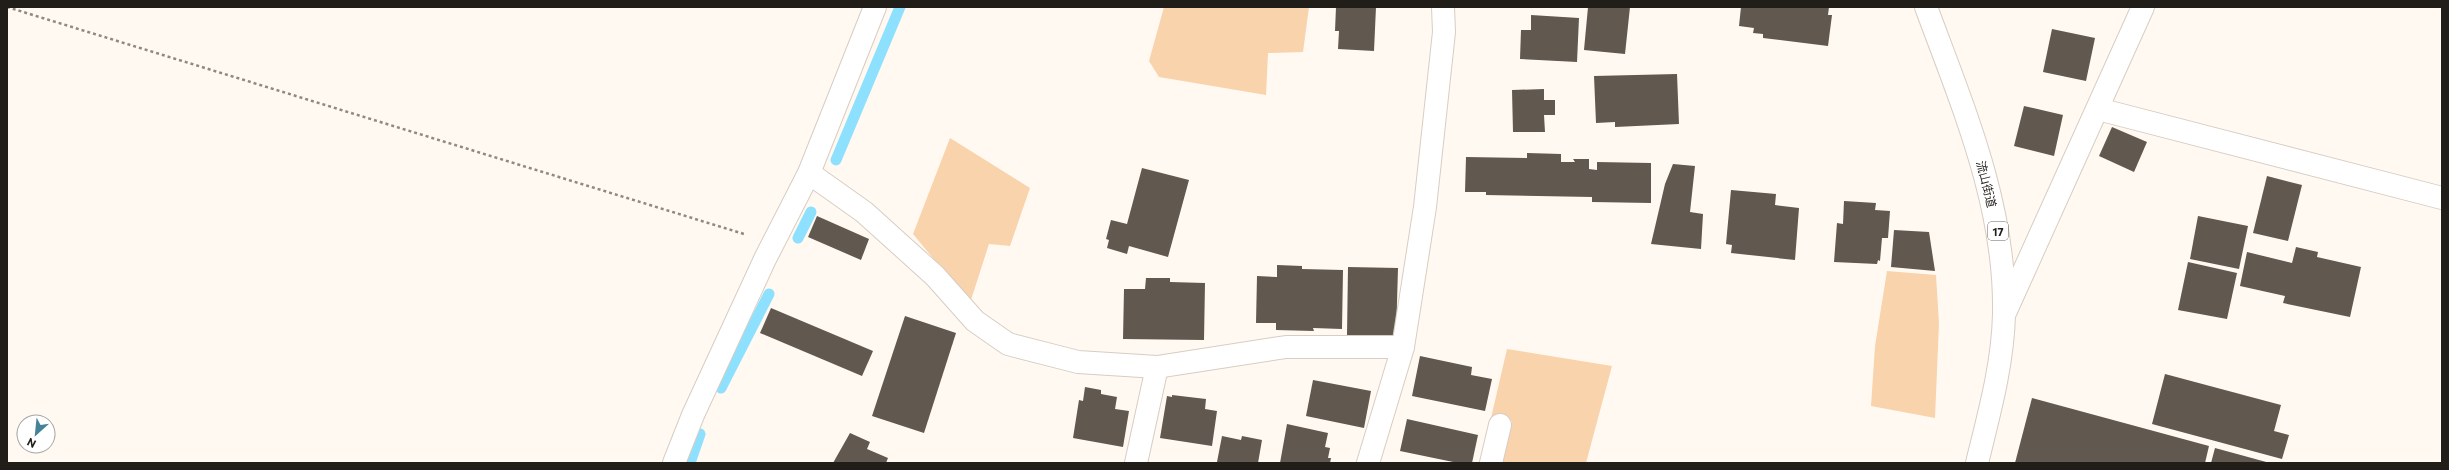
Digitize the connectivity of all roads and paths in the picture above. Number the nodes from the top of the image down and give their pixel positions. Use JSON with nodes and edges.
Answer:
{"nodes":[{"id":1,"x":7,"y":7,"type":"edge"},
{"id":2,"x":875,"y":7,"type":"edge"},
{"id":3,"x":1443,"y":7,"type":"edge"},
{"id":4,"x":1926,"y":7,"type":"edge"},
{"id":5,"x":2143,"y":7,"type":"edge"},
{"id":6,"x":2098,"y":108,"type":"junction"},
{"id":7,"x":809,"y":173,"type":"junction"},
{"id":8,"x":2442,"y":198,"type":"edge"},
{"id":9,"x":773,"y":243,"type":"junction"},
{"id":10,"x":2004,"y":315,"type":"junction"},
{"id":11,"x":1403,"y":347,"type":"junction"},
{"id":12,"x":1157,"y":367,"type":"junction"},
{"id":13,"x":1500,"y":425,"type":"dead end"},
{"id":14,"x":1374,"y":462,"type":"edge"},
{"id":15,"x":674,"y":463,"type":"edge"},
{"id":16,"x":1136,"y":463,"type":"edge"},
{"id":17,"x":1491,"y":463,"type":"edge"},
{"id":18,"x":1977,"y":463,"type":"edge"}],
"edges":[{"from":1,"to":9,"type":"path"},
{"from":2,"to":7,"type":"street"},
{"from":3,"to":11,"type":"street"},
{"from":4,"to":10,"type":"street","name":"流山街道","number":"17"},
{"from":5,"to":6,"type":"street"},
{"from":6,"to":8,"type":"street"},
{"from":6,"to":10,"type":"street"},
{"from":7,"to":9,"type":"street"},
{"from":7,"to":12,"type":"street"},
{"from":9,"to":15,"type":"street"},
{"from":10,"to":18,"type":"street","name":"流山街道","number":"17"},
{"from":11,"to":12,"type":"street"},
{"from":11,"to":14,"type":"street"},
{"from":12,"to":16,"type":"street"},
{"from":13,"to":17,"type":"street"}]}
